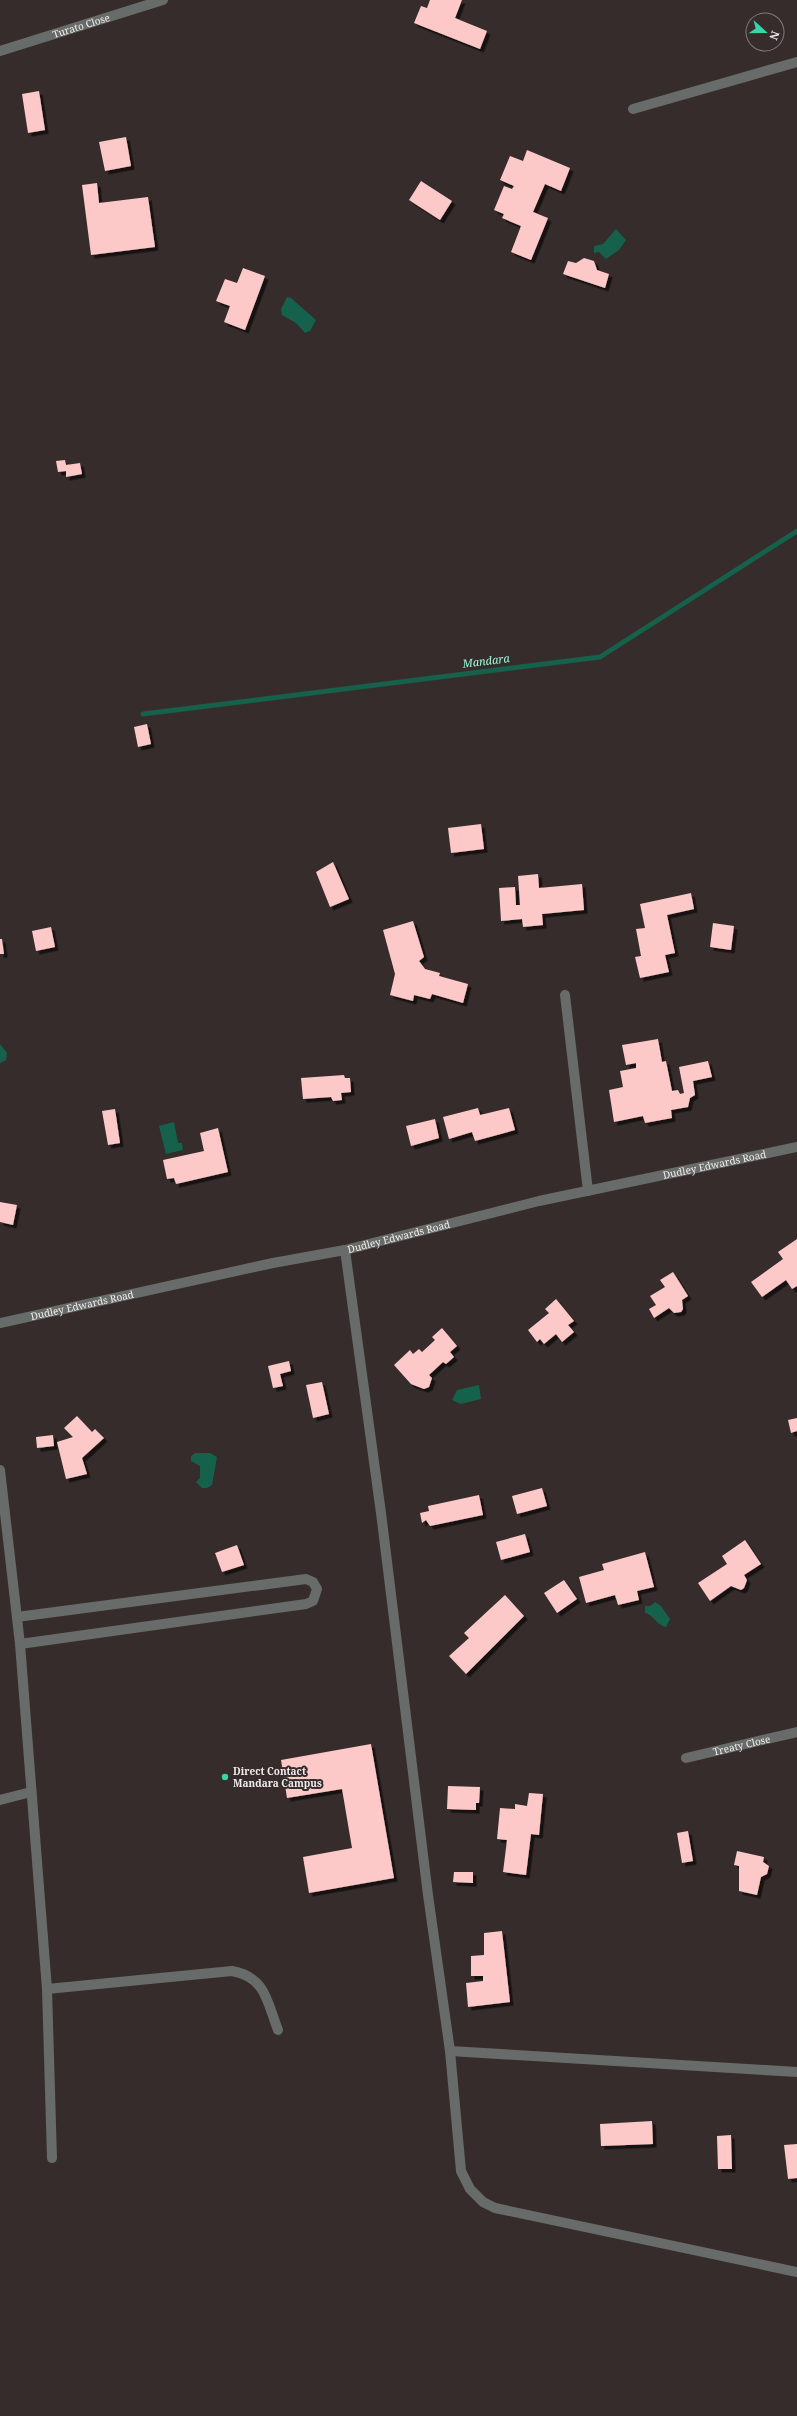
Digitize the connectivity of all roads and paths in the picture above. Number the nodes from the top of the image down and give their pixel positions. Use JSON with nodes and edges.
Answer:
{"nodes":[{"id":1,"x":163,"y":0,"type":"edge"},
{"id":2,"x":0,"y":51,"type":"edge"},
{"id":3,"x":797,"y":62,"type":"edge"},
{"id":4,"x":633,"y":109,"type":"dead end"},
{"id":5,"x":565,"y":995,"type":"dead end"},
{"id":6,"x":797,"y":1147,"type":"edge"},
{"id":7,"x":588,"y":1191,"type":"junction"},
{"id":8,"x":345,"y":1250,"type":"junction"},
{"id":9,"x":0,"y":1323,"type":"edge"},
{"id":10,"x":0,"y":1470,"type":"edge"},
{"id":11,"x":17,"y":1617,"type":"junction"},
{"id":12,"x":20,"y":1644,"type":"junction"},
{"id":13,"x":797,"y":1732,"type":"edge"},
{"id":14,"x":686,"y":1758,"type":"dead end"},
{"id":15,"x":31,"y":1792,"type":"junction"},
{"id":16,"x":0,"y":1800,"type":"edge"},
{"id":17,"x":47,"y":1989,"type":"junction"},
{"id":18,"x":278,"y":2030,"type":"dead end"},
{"id":19,"x":450,"y":2051,"type":"junction"},
{"id":20,"x":797,"y":2072,"type":"edge"},
{"id":21,"x":52,"y":2158,"type":"dead end"},
{"id":22,"x":797,"y":2272,"type":"edge"}],
"edges":[{"from":1,"to":2,"type":"street","name":"Turato Close"},
{"from":3,"to":4,"type":"street"},
{"from":5,"to":7,"type":"street"},
{"from":6,"to":7,"type":"street","name":"Dudley Edwards Road"},
{"from":7,"to":8,"type":"street","name":"Dudley Edwards Road"},
{"from":8,"to":9,"type":"street","name":"Dudley Edwards Road"},
{"from":8,"to":19,"type":"street"},
{"from":10,"to":11,"type":"street"},
{"from":11,"to":12,"type":"street"},
{"from":11,"to":12,"type":"street"},
{"from":12,"to":15,"type":"street"},
{"from":13,"to":14,"type":"street","name":"Treaty Close"},
{"from":15,"to":16,"type":"street"},
{"from":15,"to":17,"type":"street"},
{"from":17,"to":18,"type":"street"},
{"from":17,"to":21,"type":"street"},
{"from":19,"to":20,"type":"street"},
{"from":19,"to":22,"type":"street"}]}
